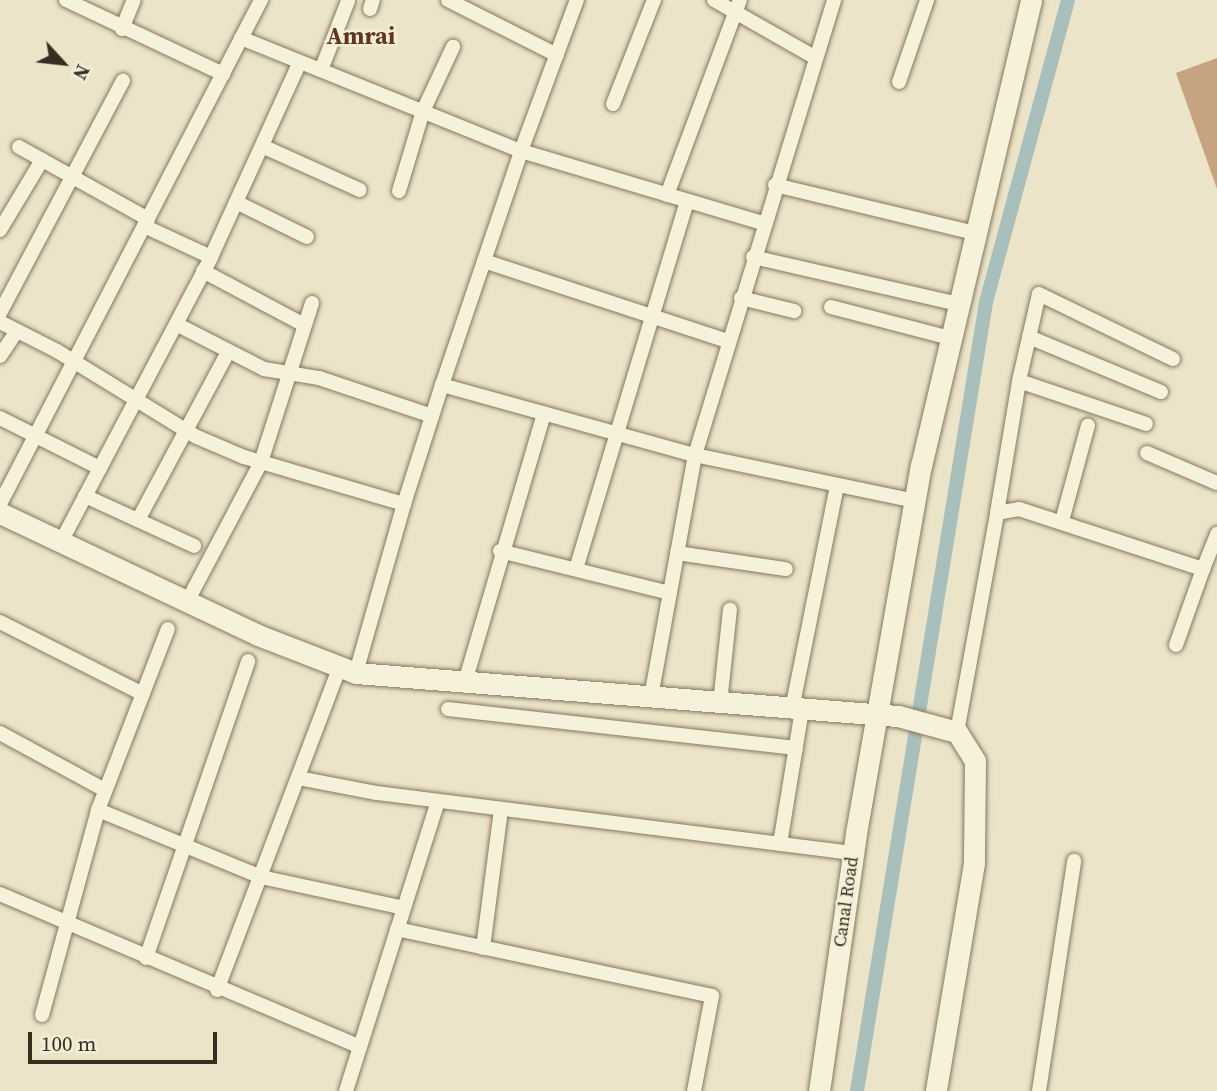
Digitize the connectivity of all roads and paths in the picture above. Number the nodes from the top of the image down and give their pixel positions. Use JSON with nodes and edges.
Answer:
{"nodes":[{"id":1,"x":66,"y":0,"type":"edge"},
{"id":2,"x":134,"y":0,"type":"edge"},
{"id":3,"x":261,"y":0,"type":"edge"},
{"id":4,"x":448,"y":0,"type":"edge"},
{"id":5,"x":577,"y":0,"type":"edge"},
{"id":6,"x":654,"y":0,"type":"edge"},
{"id":7,"x":714,"y":0,"type":"edge"},
{"id":8,"x":834,"y":0,"type":"edge"},
{"id":9,"x":927,"y":0,"type":"edge"},
{"id":10,"x":1031,"y":0,"type":"edge"},
{"id":11,"x":348,"y":1,"type":"edge"},
{"id":12,"x":465,"y":4,"type":"edge"},
{"id":13,"x":737,"y":6,"type":"edge"},
{"id":14,"x":122,"y":29,"type":"junction"},
{"id":15,"x":242,"y":38,"type":"junction"},
{"id":16,"x":453,"y":47,"type":"dead end"},
{"id":17,"x":557,"y":55,"type":"junction"},
{"id":18,"x":816,"y":58,"type":"junction"},
{"id":19,"x":300,"y":62,"type":"junction"},
{"id":20,"x":321,"y":70,"type":"junction"},
{"id":21,"x":223,"y":74,"type":"junction"},
{"id":22,"x":123,"y":80,"type":"dead end"},
{"id":23,"x":899,"y":82,"type":"dead end"},
{"id":24,"x":613,"y":104,"type":"dead end"},
{"id":25,"x":423,"y":111,"type":"junction"},
{"id":26,"x":262,"y":146,"type":"junction"},
{"id":27,"x":19,"y":147,"type":"dead end"},
{"id":28,"x":522,"y":151,"type":"junction"},
{"id":29,"x":42,"y":160,"type":"junction"},
{"id":30,"x":75,"y":178,"type":"junction"},
{"id":31,"x":775,"y":185,"type":"junction"},
{"id":32,"x":360,"y":190,"type":"dead end"},
{"id":33,"x":399,"y":191,"type":"dead end"},
{"id":34,"x":667,"y":195,"type":"junction"},
{"id":35,"x":687,"y":201,"type":"junction"},
{"id":36,"x":236,"y":202,"type":"junction"},
{"id":37,"x":146,"y":222,"type":"junction"},
{"id":38,"x":763,"y":223,"type":"junction"},
{"id":39,"x":0,"y":230,"type":"edge"},
{"id":40,"x":975,"y":233,"type":"junction"},
{"id":41,"x":307,"y":237,"type":"dead end"},
{"id":42,"x":211,"y":257,"type":"junction"},
{"id":43,"x":753,"y":257,"type":"junction"},
{"id":44,"x":484,"y":261,"type":"junction"},
{"id":45,"x":203,"y":271,"type":"junction"},
{"id":46,"x":741,"y":298,"type":"junction"},
{"id":47,"x":312,"y":303,"type":"dead end"},
{"id":48,"x":958,"y":304,"type":"junction"},
{"id":49,"x":831,"y":307,"type":"dead end"},
{"id":50,"x":794,"y":311,"type":"dead end"},
{"id":51,"x":0,"y":313,"type":"edge"},
{"id":52,"x":652,"y":314,"type":"junction"},
{"id":53,"x":0,"y":322,"type":"edge"},
{"id":54,"x":176,"y":324,"type":"junction"},
{"id":55,"x":304,"y":325,"type":"junction"},
{"id":56,"x":17,"y":331,"type":"junction"},
{"id":57,"x":1029,"y":337,"type":"junction"},
{"id":58,"x":950,"y":338,"type":"junction"},
{"id":59,"x":728,"y":341,"type":"junction"},
{"id":60,"x":228,"y":352,"type":"junction"},
{"id":61,"x":0,"y":356,"type":"edge"},
{"id":62,"x":1173,"y":359,"type":"dead end"},
{"id":63,"x":73,"y":364,"type":"junction"},
{"id":64,"x":288,"y":374,"type":"junction"},
{"id":65,"x":1019,"y":381,"type":"junction"},
{"id":66,"x":442,"y":385,"type":"junction"},
{"id":67,"x":1161,"y":392,"type":"dead end"},
{"id":68,"x":136,"y":400,"type":"junction"},
{"id":69,"x":544,"y":413,"type":"junction"},
{"id":70,"x":432,"y":416,"type":"junction"},
{"id":71,"x":0,"y":418,"type":"edge"},
{"id":72,"x":1146,"y":424,"type":"dead end"},
{"id":73,"x":1088,"y":425,"type":"dead end"},
{"id":74,"x":185,"y":430,"type":"junction"},
{"id":75,"x":615,"y":433,"type":"junction"},
{"id":76,"x":35,"y":437,"type":"junction"},
{"id":77,"x":1147,"y":453,"type":"dead end"},
{"id":78,"x":695,"y":455,"type":"junction"},
{"id":79,"x":261,"y":461,"type":"junction"},
{"id":80,"x":100,"y":468,"type":"junction"},
{"id":81,"x":1217,"y":483,"type":"edge"},
{"id":82,"x":837,"y":485,"type":"junction"},
{"id":83,"x":85,"y":496,"type":"junction"},
{"id":84,"x":916,"y":501,"type":"junction"},
{"id":85,"x":0,"y":504,"type":"edge"},
{"id":86,"x":404,"y":504,"type":"junction"},
{"id":87,"x":0,"y":513,"type":"edge"},
{"id":88,"x":997,"y":513,"type":"junction"},
{"id":89,"x":138,"y":520,"type":"junction"},
{"id":90,"x":1062,"y":520,"type":"junction"},
{"id":91,"x":1216,"y":539,"type":"edge"},
{"id":92,"x":61,"y":542,"type":"junction"},
{"id":93,"x":194,"y":546,"type":"dead end"},
{"id":94,"x":500,"y":551,"type":"junction"},
{"id":95,"x":677,"y":553,"type":"junction"},
{"id":96,"x":576,"y":569,"type":"junction"},
{"id":97,"x":786,"y":569,"type":"dead end"},
{"id":98,"x":1203,"y":569,"type":"junction"},
{"id":99,"x":670,"y":593,"type":"junction"},
{"id":100,"x":187,"y":602,"type":"junction"},
{"id":101,"x":730,"y":610,"type":"dead end"},
{"id":102,"x":0,"y":622,"type":"edge"},
{"id":103,"x":169,"y":629,"type":"dead end"},
{"id":104,"x":1176,"y":645,"type":"dead end"},
{"id":105,"x":248,"y":661,"type":"dead end"},
{"id":106,"x":348,"y":670,"type":"junction"},
{"id":107,"x":465,"y":682,"type":"junction"},
{"id":108,"x":143,"y":694,"type":"junction"},
{"id":109,"x":651,"y":697,"type":"junction"},
{"id":110,"x":720,"y":703,"type":"junction"},
{"id":111,"x":448,"y":709,"type":"dead end"},
{"id":112,"x":797,"y":709,"type":"junction"},
{"id":113,"x":888,"y":715,"type":"junction"},
{"id":114,"x":948,"y":729,"type":"junction"},
{"id":115,"x":0,"y":733,"type":"edge"},
{"id":116,"x":796,"y":748,"type":"junction"},
{"id":117,"x":298,"y":778,"type":"junction"},
{"id":118,"x":106,"y":790,"type":"junction"},
{"id":119,"x":438,"y":801,"type":"junction"},
{"id":120,"x":501,"y":809,"type":"junction"},
{"id":121,"x":98,"y":810,"type":"junction"},
{"id":122,"x":780,"y":844,"type":"junction"},
{"id":123,"x":187,"y":848,"type":"junction"},
{"id":124,"x":853,"y":853,"type":"junction"},
{"id":125,"x":1074,"y":860,"type":"dead end"},
{"id":126,"x":261,"y":877,"type":"junction"},
{"id":127,"x":0,"y":894,"type":"edge"},
{"id":128,"x":404,"y":908,"type":"junction"},
{"id":129,"x":67,"y":924,"type":"junction"},
{"id":130,"x":397,"y":929,"type":"junction"},
{"id":131,"x":483,"y":948,"type":"junction"},
{"id":132,"x":145,"y":958,"type":"junction"},
{"id":133,"x":217,"y":990,"type":"junction"},
{"id":134,"x":42,"y":1015,"type":"dead end"},
{"id":135,"x":360,"y":1047,"type":"junction"},
{"id":136,"x":346,"y":1091,"type":"edge"},
{"id":137,"x":694,"y":1091,"type":"edge"},
{"id":138,"x":819,"y":1091,"type":"edge"},
{"id":139,"x":936,"y":1091,"type":"edge"},
{"id":140,"x":1039,"y":1091,"type":"edge"}],
"edges":[{"from":1,"to":14,"type":"street"},
{"from":2,"to":14,"type":"street"},
{"from":3,"to":15,"type":"street"},
{"from":4,"to":12,"type":"street"},
{"from":5,"to":17,"type":"street"},
{"from":6,"to":24,"type":"street"},
{"from":7,"to":13,"type":"street"},
{"from":8,"to":18,"type":"street"},
{"from":9,"to":23,"type":"street"},
{"from":10,"to":40,"type":"street","name":"Canal Road"},
{"from":11,"to":20,"type":"street"},
{"from":12,"to":17,"type":"street"},
{"from":13,"to":18,"type":"street"},
{"from":13,"to":34,"type":"street"},
{"from":14,"to":21,"type":"street"},
{"from":15,"to":19,"type":"street"},
{"from":15,"to":21,"type":"street"},
{"from":16,"to":25,"type":"street"},
{"from":17,"to":28,"type":"street"},
{"from":18,"to":31,"type":"street"},
{"from":19,"to":20,"type":"street"},
{"from":19,"to":26,"type":"street"},
{"from":20,"to":25,"type":"street"},
{"from":21,"to":37,"type":"street"},
{"from":22,"to":30,"type":"street"},
{"from":25,"to":28,"type":"street"},
{"from":25,"to":33,"type":"street"},
{"from":26,"to":32,"type":"street"},
{"from":26,"to":36,"type":"street"},
{"from":27,"to":29,"type":"street"},
{"from":28,"to":34,"type":"street"},
{"from":28,"to":44,"type":"street"},
{"from":29,"to":30,"type":"street"},
{"from":29,"to":39,"type":"street"},
{"from":30,"to":37,"type":"street"},
{"from":30,"to":51,"type":"street"},
{"from":31,"to":38,"type":"street"},
{"from":31,"to":40,"type":"street"},
{"from":34,"to":35,"type":"street"},
{"from":35,"to":38,"type":"street"},
{"from":35,"to":52,"type":"street"},
{"from":36,"to":41,"type":"street"},
{"from":36,"to":42,"type":"street"},
{"from":37,"to":42,"type":"street"},
{"from":37,"to":63,"type":"street"},
{"from":38,"to":43,"type":"street"},
{"from":40,"to":48,"type":"street","name":"Canal Road"},
{"from":42,"to":45,"type":"street"},
{"from":43,"to":46,"type":"street"},
{"from":43,"to":48,"type":"street"},
{"from":44,"to":52,"type":"street"},
{"from":44,"to":66,"type":"street"},
{"from":45,"to":54,"type":"street"},
{"from":45,"to":55,"type":"street"},
{"from":46,"to":50,"type":"street"},
{"from":46,"to":59,"type":"street"},
{"from":47,"to":55,"type":"street"},
{"from":48,"to":58,"type":"street","name":"Canal Road"},
{"from":49,"to":58,"type":"street"},
{"from":52,"to":59,"type":"street"},
{"from":52,"to":75,"type":"street"},
{"from":53,"to":56,"type":"street"},
{"from":54,"to":60,"type":"street"},
{"from":54,"to":68,"type":"street"},
{"from":55,"to":64,"type":"street"},
{"from":56,"to":61,"type":"street"},
{"from":56,"to":63,"type":"street"},
{"from":57,"to":62,"type":"street"},
{"from":57,"to":65,"type":"street"},
{"from":57,"to":67,"type":"street"},
{"from":58,"to":84,"type":"street","name":"Canal Road"},
{"from":59,"to":78,"type":"street"},
{"from":60,"to":64,"type":"street"},
{"from":60,"to":74,"type":"street"},
{"from":63,"to":68,"type":"street"},
{"from":63,"to":76,"type":"street"},
{"from":64,"to":70,"type":"street"},
{"from":64,"to":79,"type":"street"},
{"from":65,"to":72,"type":"street"},
{"from":65,"to":88,"type":"street"},
{"from":66,"to":69,"type":"street"},
{"from":66,"to":70,"type":"street"},
{"from":68,"to":74,"type":"street"},
{"from":68,"to":80,"type":"street"},
{"from":69,"to":75,"type":"street"},
{"from":69,"to":94,"type":"street"},
{"from":70,"to":86,"type":"street"},
{"from":71,"to":76,"type":"street"},
{"from":73,"to":90,"type":"street"},
{"from":74,"to":79,"type":"street"},
{"from":74,"to":89,"type":"street"},
{"from":75,"to":78,"type":"street"},
{"from":75,"to":96,"type":"street"},
{"from":76,"to":80,"type":"street"},
{"from":76,"to":85,"type":"street"},
{"from":77,"to":81,"type":"street"},
{"from":78,"to":82,"type":"street"},
{"from":78,"to":95,"type":"street"},
{"from":79,"to":86,"type":"street"},
{"from":79,"to":100,"type":"street"},
{"from":80,"to":83,"type":"street"},
{"from":82,"to":84,"type":"street"},
{"from":82,"to":112,"type":"street"},
{"from":83,"to":89,"type":"street"},
{"from":83,"to":92,"type":"street"},
{"from":84,"to":113,"type":"street","name":"Canal Road"},
{"from":86,"to":106,"type":"street"},
{"from":87,"to":92,"type":"street"},
{"from":88,"to":90,"type":"street"},
{"from":88,"to":114,"type":"street"},
{"from":89,"to":93,"type":"street"},
{"from":90,"to":98,"type":"street"},
{"from":91,"to":98,"type":"street"},
{"from":92,"to":100,"type":"street"},
{"from":94,"to":96,"type":"street"},
{"from":94,"to":107,"type":"street"},
{"from":95,"to":97,"type":"street"},
{"from":95,"to":99,"type":"street"},
{"from":96,"to":99,"type":"street"},
{"from":98,"to":104,"type":"street"},
{"from":99,"to":109,"type":"street"},
{"from":100,"to":106,"type":"street"},
{"from":101,"to":110,"type":"street"},
{"from":102,"to":108,"type":"street"},
{"from":103,"to":108,"type":"street"},
{"from":105,"to":123,"type":"street"},
{"from":106,"to":107,"type":"street"},
{"from":106,"to":117,"type":"street"},
{"from":107,"to":109,"type":"street"},
{"from":108,"to":118,"type":"street"},
{"from":109,"to":110,"type":"street"},
{"from":110,"to":112,"type":"street"},
{"from":111,"to":116,"type":"street"},
{"from":112,"to":113,"type":"street"},
{"from":112,"to":116,"type":"street"},
{"from":113,"to":114,"type":"street"},
{"from":113,"to":124,"type":"street","name":"Canal Road"},
{"from":114,"to":139,"type":"street"},
{"from":115,"to":118,"type":"street"},
{"from":116,"to":122,"type":"street"},
{"from":117,"to":119,"type":"street"},
{"from":117,"to":126,"type":"street"},
{"from":118,"to":121,"type":"street"},
{"from":119,"to":120,"type":"street"},
{"from":119,"to":128,"type":"street"},
{"from":120,"to":122,"type":"street"},
{"from":120,"to":131,"type":"street"},
{"from":121,"to":123,"type":"street"},
{"from":121,"to":129,"type":"street"},
{"from":122,"to":124,"type":"street"},
{"from":123,"to":126,"type":"street"},
{"from":123,"to":132,"type":"street"},
{"from":124,"to":138,"type":"street","name":"Canal Road"},
{"from":125,"to":140,"type":"street"},
{"from":126,"to":128,"type":"street"},
{"from":126,"to":133,"type":"street"},
{"from":127,"to":129,"type":"street"},
{"from":128,"to":130,"type":"street"},
{"from":129,"to":132,"type":"street"},
{"from":129,"to":134,"type":"street"},
{"from":130,"to":131,"type":"street"},
{"from":130,"to":135,"type":"street"},
{"from":131,"to":137,"type":"street"},
{"from":132,"to":133,"type":"street"},
{"from":133,"to":135,"type":"street"},
{"from":135,"to":136,"type":"street"}]}
